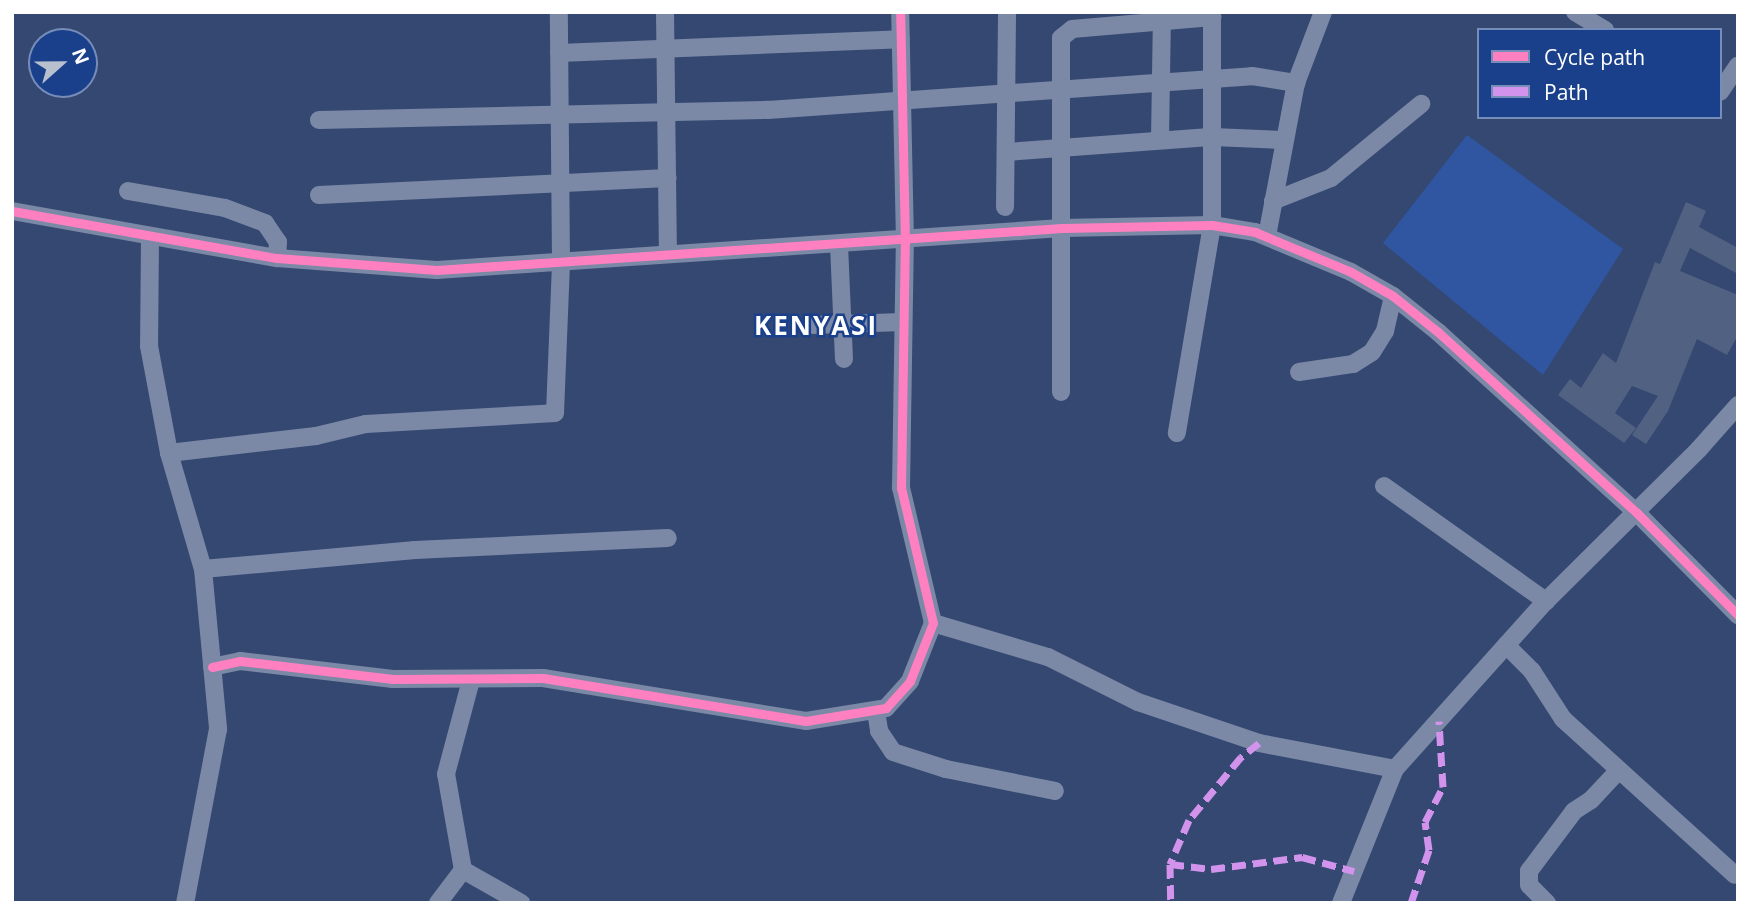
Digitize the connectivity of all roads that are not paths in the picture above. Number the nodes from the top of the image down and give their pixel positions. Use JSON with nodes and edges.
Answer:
{"nodes":[{"id":1,"x":559,"y":12,"type":"edge"},
{"id":2,"x":665,"y":12,"type":"edge"},
{"id":3,"x":900,"y":12,"type":"edge"},
{"id":4,"x":1007,"y":12,"type":"edge"},
{"id":5,"x":1323,"y":12,"type":"edge"},
{"id":6,"x":1575,"y":12,"type":"edge"},
{"id":7,"x":1213,"y":15,"type":"edge"},
{"id":8,"x":1161,"y":17,"type":"edge"},
{"id":9,"x":1602,"y":28,"type":"edge"},
{"id":10,"x":901,"y":39,"type":"junction"},
{"id":11,"x":665,"y":50,"type":"junction"},
{"id":12,"x":559,"y":53,"type":"junction"},
{"id":13,"x":1738,"y":65,"type":"edge"},
{"id":14,"x":1214,"y":77,"type":"junction"},
{"id":15,"x":1161,"y":81,"type":"junction"},
{"id":16,"x":1296,"y":83,"type":"junction"},
{"id":17,"x":1722,"y":89,"type":"edge"},
{"id":18,"x":1060,"y":90,"type":"junction"},
{"id":19,"x":1008,"y":93,"type":"junction"},
{"id":20,"x":902,"y":97,"type":"junction"},
{"id":21,"x":1420,"y":104,"type":"dead end"},
{"id":22,"x":666,"y":114,"type":"junction"},
{"id":23,"x":560,"y":115,"type":"junction"},
{"id":24,"x":319,"y":120,"type":"dead end"},
{"id":25,"x":1213,"y":137,"type":"junction"},
{"id":26,"x":1160,"y":140,"type":"junction"},
{"id":27,"x":1282,"y":140,"type":"junction"},
{"id":28,"x":1060,"y":146,"type":"junction"},
{"id":29,"x":1007,"y":152,"type":"junction"},
{"id":30,"x":667,"y":178,"type":"junction"},
{"id":31,"x":561,"y":181,"type":"junction"},
{"id":32,"x":128,"y":191,"type":"dead end"},
{"id":33,"x":319,"y":195,"type":"dead end"},
{"id":34,"x":1273,"y":201,"type":"junction"},
{"id":35,"x":1005,"y":207,"type":"dead end"},
{"id":36,"x":12,"y":211,"type":"edge"},
{"id":37,"x":1212,"y":225,"type":"junction"},
{"id":38,"x":1062,"y":228,"type":"junction"},
{"id":39,"x":1267,"y":236,"type":"junction"},
{"id":40,"x":150,"y":237,"type":"junction"},
{"id":41,"x":905,"y":242,"type":"junction"},
{"id":42,"x":839,"y":245,"type":"junction"},
{"id":43,"x":668,"y":254,"type":"junction"},
{"id":44,"x":277,"y":258,"type":"junction"},
{"id":45,"x":561,"y":262,"type":"junction"},
{"id":46,"x":1393,"y":296,"type":"junction"},
{"id":47,"x":903,"y":322,"type":"junction"},
{"id":48,"x":843,"y":324,"type":"junction"},
{"id":49,"x":813,"y":326,"type":"dead end"},
{"id":50,"x":844,"y":359,"type":"dead end"},
{"id":51,"x":1299,"y":372,"type":"dead end"},
{"id":52,"x":1061,"y":392,"type":"dead end"},
{"id":53,"x":1736,"y":410,"type":"edge"},
{"id":54,"x":1178,"y":433,"type":"dead end"},
{"id":55,"x":169,"y":453,"type":"junction"},
{"id":56,"x":1384,"y":486,"type":"dead end"},
{"id":57,"x":1637,"y":513,"type":"junction"},
{"id":58,"x":668,"y":538,"type":"dead end"},
{"id":59,"x":203,"y":569,"type":"junction"},
{"id":60,"x":1546,"y":601,"type":"junction"},
{"id":61,"x":1738,"y":615,"type":"edge"},
{"id":62,"x":933,"y":623,"type":"junction"},
{"id":63,"x":1506,"y":645,"type":"junction"},
{"id":64,"x":212,"y":667,"type":"junction"},
{"id":65,"x":471,"y":680,"type":"junction"},
{"id":66,"x":876,"y":711,"type":"junction"},
{"id":67,"x":1395,"y":769,"type":"junction"},
{"id":68,"x":1619,"y":770,"type":"junction"},
{"id":69,"x":1055,"y":792,"type":"dead end"},
{"id":70,"x":463,"y":870,"type":"junction"},
{"id":71,"x":1735,"y":874,"type":"dead end"},
{"id":72,"x":185,"y":903,"type":"edge"},
{"id":73,"x":438,"y":903,"type":"edge"},
{"id":74,"x":521,"y":903,"type":"edge"},
{"id":75,"x":1341,"y":903,"type":"edge"},
{"id":76,"x":1548,"y":903,"type":"edge"}],
"edges":[{"from":1,"to":12,"type":"street"},
{"from":2,"to":11,"type":"street"},
{"from":3,"to":10,"type":"street"},
{"from":4,"to":19,"type":"street"},
{"from":5,"to":16,"type":"street"},
{"from":6,"to":9,"type":"street"},
{"from":7,"to":8,"type":"street"},
{"from":7,"to":14,"type":"street"},
{"from":8,"to":15,"type":"street"},
{"from":8,"to":18,"type":"street"},
{"from":10,"to":11,"type":"street"},
{"from":10,"to":20,"type":"street"},
{"from":11,"to":12,"type":"street"},
{"from":11,"to":22,"type":"street"},
{"from":12,"to":23,"type":"street"},
{"from":13,"to":17,"type":"street"},
{"from":14,"to":15,"type":"street"},
{"from":14,"to":16,"type":"street"},
{"from":14,"to":25,"type":"street"},
{"from":15,"to":18,"type":"street"},
{"from":15,"to":26,"type":"street"},
{"from":16,"to":27,"type":"street"},
{"from":18,"to":19,"type":"street"},
{"from":18,"to":28,"type":"street"},
{"from":19,"to":20,"type":"street"},
{"from":19,"to":29,"type":"street"},
{"from":20,"to":22,"type":"street"},
{"from":20,"to":41,"type":"street"},
{"from":21,"to":34,"type":"street"},
{"from":22,"to":23,"type":"street"},
{"from":22,"to":30,"type":"street"},
{"from":23,"to":24,"type":"street"},
{"from":23,"to":31,"type":"street"},
{"from":25,"to":26,"type":"street"},
{"from":25,"to":27,"type":"street"},
{"from":25,"to":37,"type":"street"},
{"from":26,"to":28,"type":"street"},
{"from":27,"to":34,"type":"street"},
{"from":28,"to":29,"type":"street"},
{"from":28,"to":38,"type":"street"},
{"from":29,"to":35,"type":"street"},
{"from":30,"to":31,"type":"street"},
{"from":30,"to":43,"type":"street"},
{"from":31,"to":33,"type":"street"},
{"from":31,"to":45,"type":"street"},
{"from":32,"to":44,"type":"street"},
{"from":34,"to":39,"type":"street"},
{"from":36,"to":40,"type":"street"},
{"from":37,"to":38,"type":"street"},
{"from":37,"to":39,"type":"street"},
{"from":37,"to":54,"type":"street"},
{"from":38,"to":41,"type":"street"},
{"from":38,"to":52,"type":"street"},
{"from":39,"to":46,"type":"street"},
{"from":40,"to":44,"type":"street"},
{"from":40,"to":55,"type":"street"},
{"from":41,"to":42,"type":"street"},
{"from":41,"to":47,"type":"street"},
{"from":42,"to":43,"type":"street"},
{"from":42,"to":48,"type":"street"},
{"from":43,"to":45,"type":"street"},
{"from":44,"to":45,"type":"street"},
{"from":45,"to":55,"type":"street"},
{"from":46,"to":51,"type":"street"},
{"from":46,"to":57,"type":"street"},
{"from":47,"to":48,"type":"street"},
{"from":47,"to":62,"type":"street"},
{"from":48,"to":49,"type":"street"},
{"from":48,"to":50,"type":"street"},
{"from":53,"to":57,"type":"street"},
{"from":55,"to":59,"type":"street"},
{"from":56,"to":60,"type":"street"},
{"from":57,"to":60,"type":"street"},
{"from":57,"to":61,"type":"street"},
{"from":58,"to":59,"type":"street"},
{"from":59,"to":64,"type":"street"},
{"from":60,"to":63,"type":"street"},
{"from":62,"to":66,"type":"street"},
{"from":62,"to":67,"type":"street"},
{"from":63,"to":67,"type":"street"},
{"from":63,"to":68,"type":"street"},
{"from":64,"to":65,"type":"street"},
{"from":64,"to":72,"type":"street"},
{"from":65,"to":66,"type":"street"},
{"from":65,"to":70,"type":"street"},
{"from":66,"to":69,"type":"street"},
{"from":67,"to":75,"type":"street"},
{"from":68,"to":71,"type":"street"},
{"from":68,"to":76,"type":"street"},
{"from":70,"to":73,"type":"street"},
{"from":70,"to":74,"type":"street"}]}
